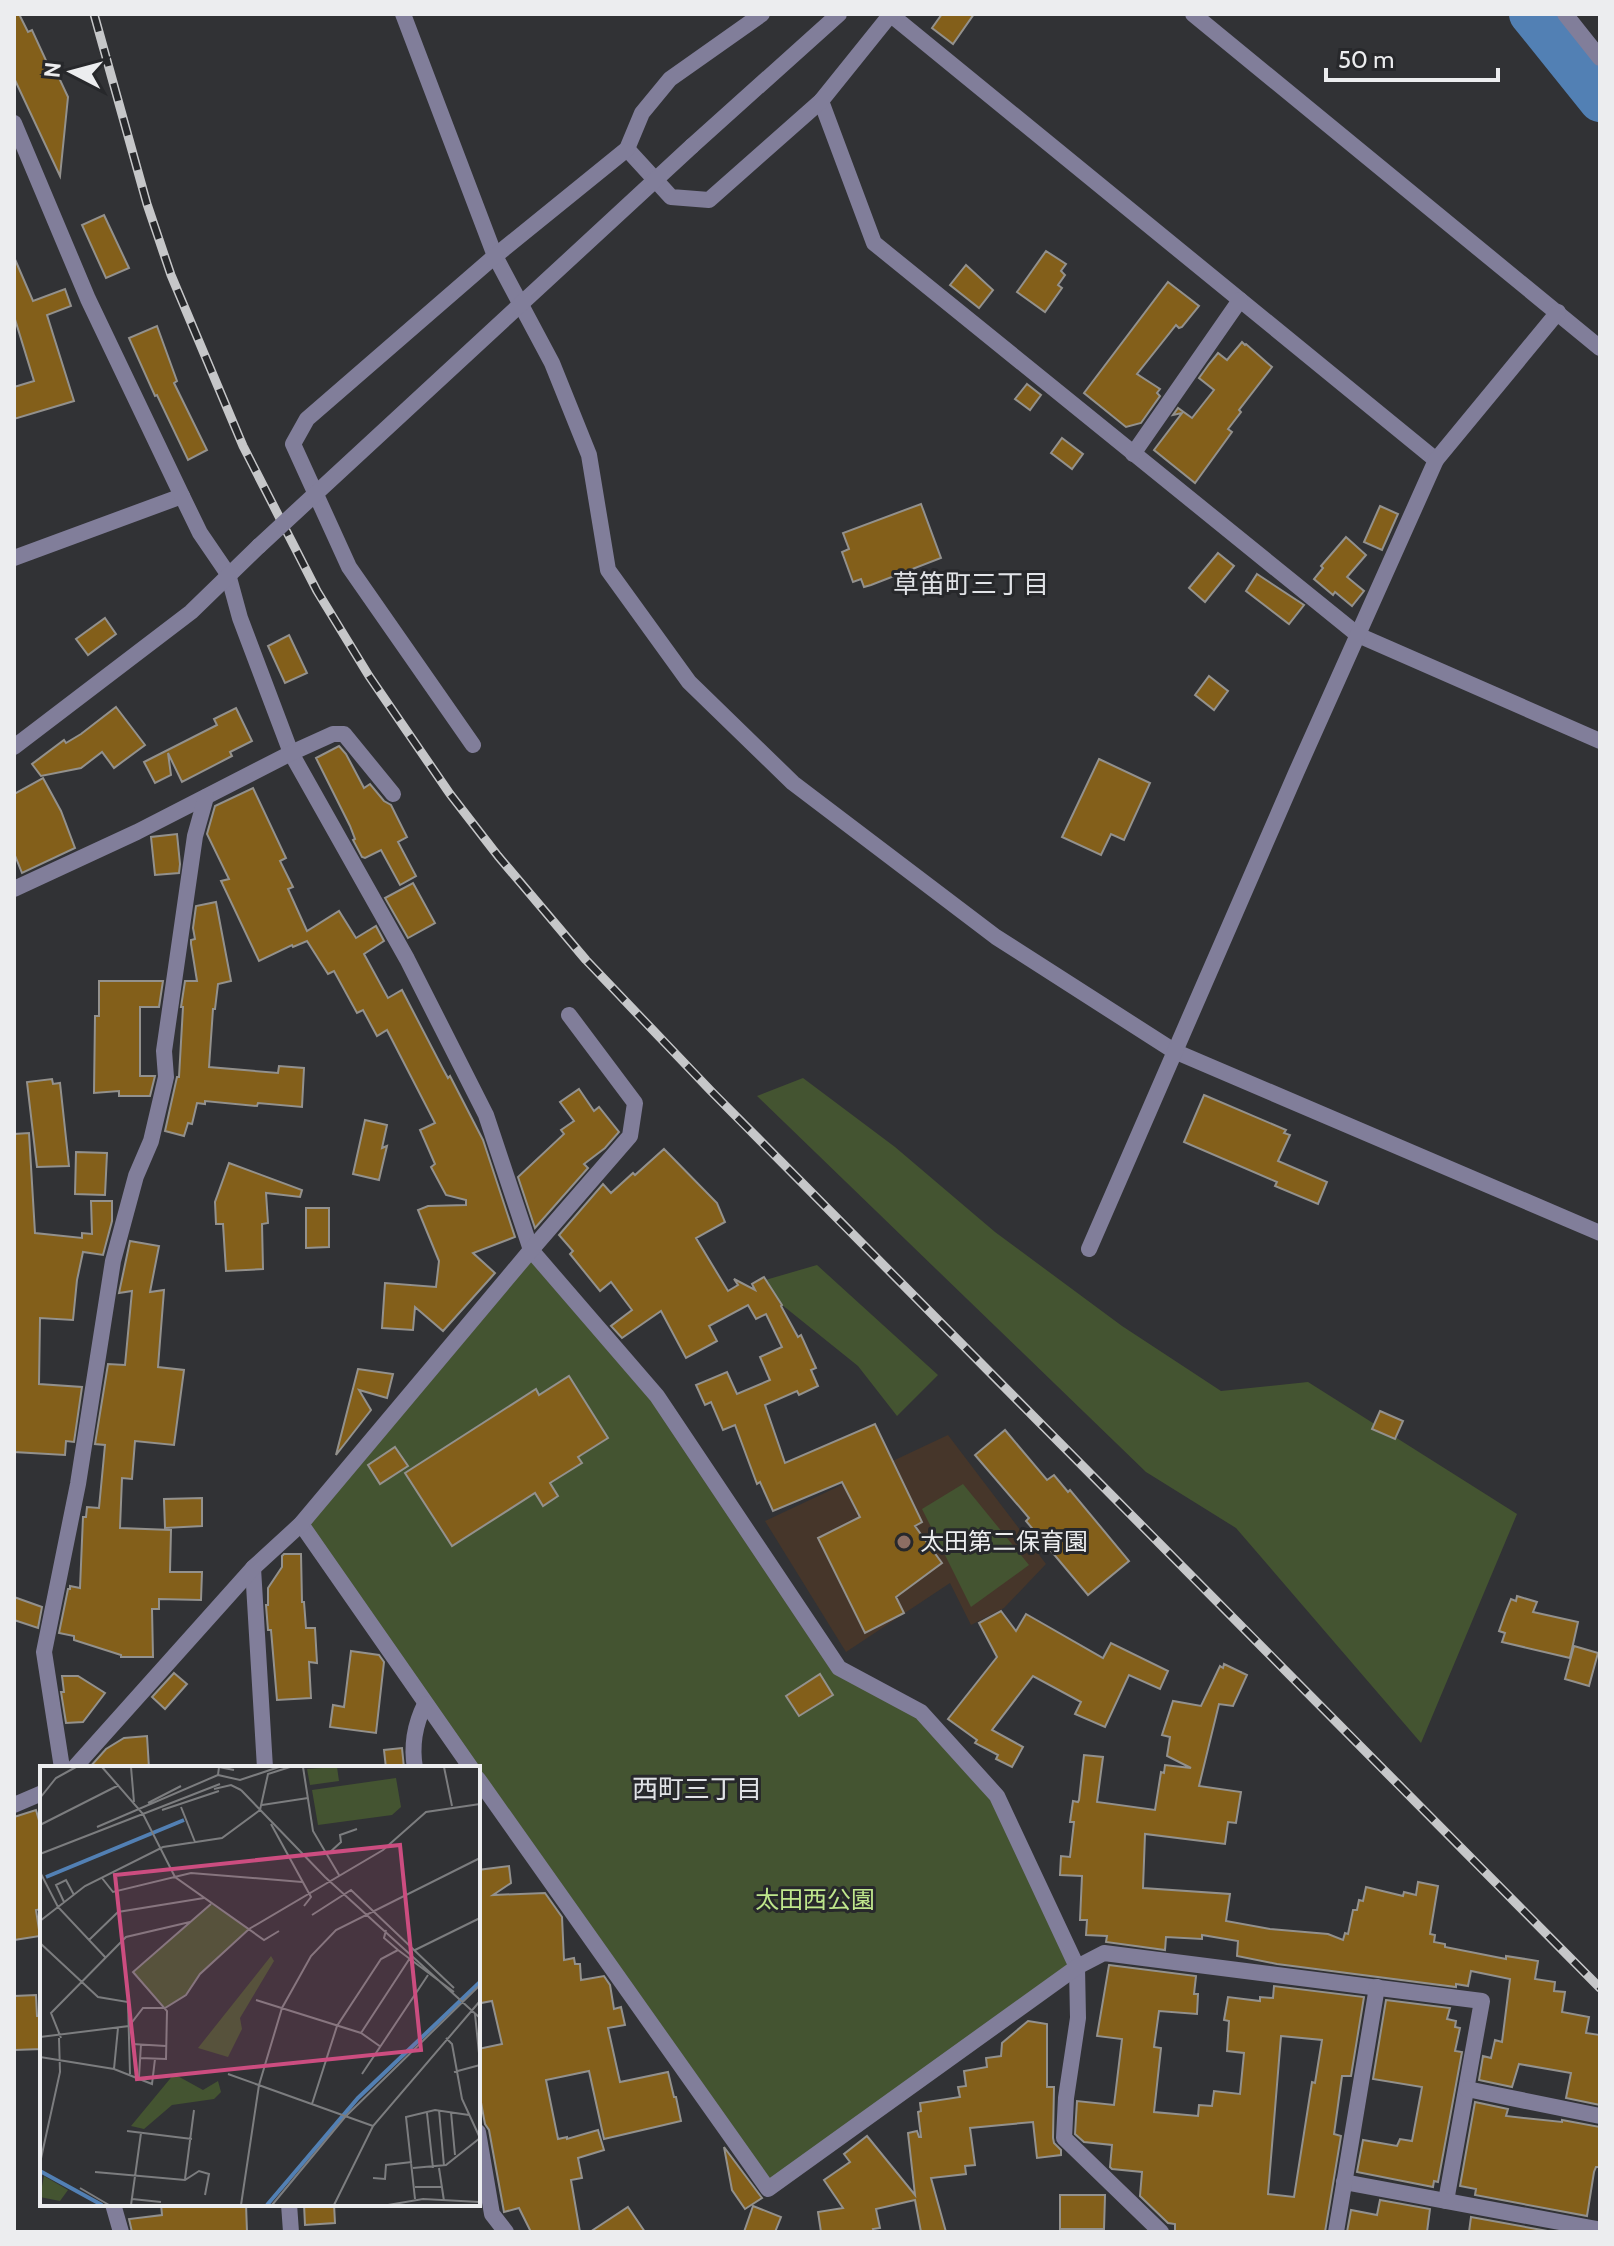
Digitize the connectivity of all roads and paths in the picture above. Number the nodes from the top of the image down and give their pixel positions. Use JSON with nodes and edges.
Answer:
{"nodes":[{"id":1,"x":403,"y":14,"type":"edge"},
{"id":2,"x":762,"y":14,"type":"edge"},
{"id":3,"x":839,"y":14,"type":"edge"},
{"id":4,"x":890,"y":14,"type":"edge"},
{"id":5,"x":1193,"y":14,"type":"edge"},
{"id":6,"x":1565,"y":14,"type":"edge"},
{"id":7,"x":1600,"y":58,"type":"edge"},
{"id":8,"x":821,"y":101,"type":"junction"},
{"id":9,"x":14,"y":123,"type":"edge"},
{"id":10,"x":627,"y":149,"type":"junction"},
{"id":11,"x":495,"y":256,"type":"junction"},
{"id":12,"x":1240,"y":300,"type":"junction"},
{"id":13,"x":1558,"y":312,"type":"junction"},
{"id":14,"x":1600,"y":348,"type":"edge"},
{"id":15,"x":1133,"y":454,"type":"junction"},
{"id":16,"x":1436,"y":460,"type":"junction"},
{"id":17,"x":182,"y":496,"type":"junction"},
{"id":18,"x":14,"y":558,"type":"edge"},
{"id":19,"x":228,"y":574,"type":"junction"},
{"id":20,"x":1358,"y":635,"type":"junction"},
{"id":21,"x":1600,"y":741,"type":"edge"},
{"id":22,"x":473,"y":745,"type":"dead end"},
{"id":23,"x":14,"y":747,"type":"edge"},
{"id":24,"x":291,"y":753,"type":"junction"},
{"id":25,"x":393,"y":794,"type":"dead end"},
{"id":26,"x":206,"y":797,"type":"junction"},
{"id":27,"x":14,"y":889,"type":"edge"},
{"id":28,"x":569,"y":1015,"type":"dead end"},
{"id":29,"x":1174,"y":1051,"type":"junction"},
{"id":30,"x":1600,"y":1233,"type":"edge"},
{"id":31,"x":1089,"y":1249,"type":"dead end"},
{"id":32,"x":531,"y":1250,"type":"junction"},
{"id":33,"x":301,"y":1524,"type":"junction"},
{"id":34,"x":253,"y":1568,"type":"junction"},
{"id":35,"x":425,"y":1704,"type":"junction"},
{"id":36,"x":62,"y":1766,"type":"edge"},
{"id":37,"x":76,"y":1766,"type":"edge"},
{"id":38,"x":265,"y":1766,"type":"edge"},
{"id":39,"x":415,"y":1766,"type":"edge"},
{"id":40,"x":470,"y":1766,"type":"edge"},
{"id":41,"x":480,"y":1782,"type":"edge"},
{"id":42,"x":40,"y":1794,"type":"edge"},
{"id":43,"x":14,"y":1805,"type":"edge"},
{"id":44,"x":1077,"y":1967,"type":"junction"},
{"id":45,"x":1377,"y":1987,"type":"junction"},
{"id":46,"x":1467,"y":2089,"type":"junction"},
{"id":47,"x":1600,"y":2116,"type":"edge"},
{"id":48,"x":480,"y":2144,"type":"edge"},
{"id":49,"x":1344,"y":2182,"type":"junction"},
{"id":50,"x":1446,"y":2201,"type":"junction"},
{"id":51,"x":114,"y":2206,"type":"edge"},
{"id":52,"x":289,"y":2206,"type":"edge"},
{"id":53,"x":1597,"y":2227,"type":"edge"},
{"id":54,"x":121,"y":2232,"type":"edge"},
{"id":55,"x":291,"y":2232,"type":"edge"},
{"id":56,"x":506,"y":2232,"type":"edge"},
{"id":57,"x":1161,"y":2232,"type":"edge"},
{"id":58,"x":1336,"y":2232,"type":"edge"}],
"edges":[{"from":1,"to":11,"type":"street"},
{"from":2,"to":10,"type":"street"},
{"from":3,"to":19,"type":"street","bridge":true},
{"from":4,"to":8,"type":"street"},
{"from":4,"to":12,"type":"street"},
{"from":5,"to":13,"type":"street"},
{"from":6,"to":7,"type":"street"},
{"from":8,"to":10,"type":"street"},
{"from":8,"to":15,"type":"street"},
{"from":9,"to":17,"type":"street"},
{"from":10,"to":11,"type":"street"},
{"from":11,"to":22,"type":"street"},
{"from":11,"to":29,"type":"street"},
{"from":12,"to":15,"type":"street"},
{"from":12,"to":16,"type":"street"},
{"from":13,"to":14,"type":"street"},
{"from":13,"to":16,"type":"street"},
{"from":15,"to":20,"type":"street"},
{"from":16,"to":20,"type":"street"},
{"from":17,"to":18,"type":"street"},
{"from":17,"to":19,"type":"street"},
{"from":19,"to":23,"type":"street"},
{"from":19,"to":24,"type":"street"},
{"from":20,"to":21,"type":"street"},
{"from":20,"to":29,"type":"street"},
{"from":24,"to":25,"type":"street"},
{"from":24,"to":26,"type":"street"},
{"from":24,"to":32,"type":"street"},
{"from":26,"to":27,"type":"street"},
{"from":26,"to":36,"type":"street"},
{"from":28,"to":32,"type":"street"},
{"from":29,"to":30,"type":"street"},
{"from":29,"to":31,"type":"street"},
{"from":32,"to":33,"type":"street"},
{"from":32,"to":44,"type":"street"},
{"from":33,"to":34,"type":"street"},
{"from":33,"to":35,"type":"street"},
{"from":34,"to":37,"type":"street"},
{"from":34,"to":38,"type":"street"},
{"from":35,"to":39,"type":"street"},
{"from":35,"to":40,"type":"street"},
{"from":41,"to":44,"type":"street"},
{"from":42,"to":43,"type":"street"},
{"from":44,"to":45,"type":"street"},
{"from":44,"to":57,"type":"street"},
{"from":45,"to":46,"type":"street"},
{"from":45,"to":49,"type":"street"},
{"from":46,"to":47,"type":"street"},
{"from":46,"to":50,"type":"street"},
{"from":48,"to":56,"type":"street"},
{"from":49,"to":50,"type":"street"},
{"from":49,"to":58,"type":"street"},
{"from":50,"to":53,"type":"street"},
{"from":51,"to":54,"type":"street"},
{"from":52,"to":55,"type":"street"}]}
